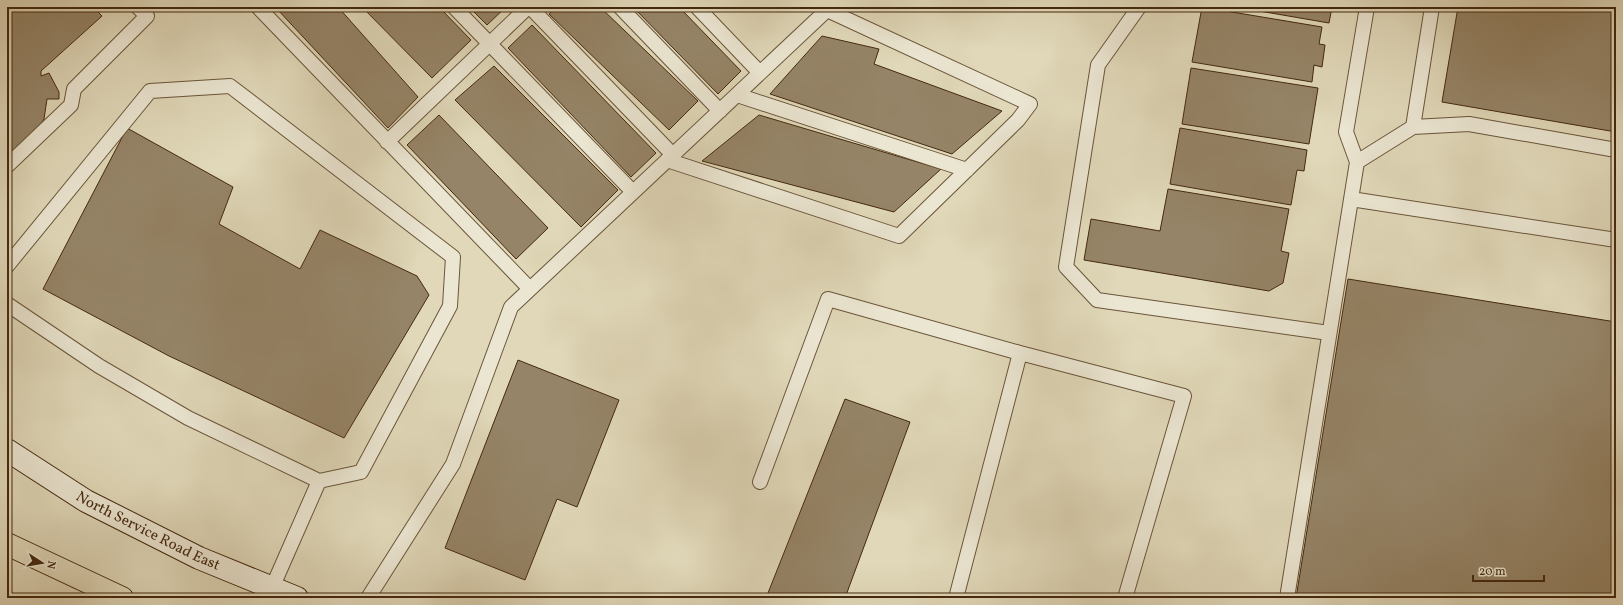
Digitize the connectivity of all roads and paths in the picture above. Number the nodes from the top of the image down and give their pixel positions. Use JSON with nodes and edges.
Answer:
{"nodes":[{"id":1,"x":138,"y":7,"type":"edge"},
{"id":2,"x":258,"y":7,"type":"edge"},
{"id":3,"x":454,"y":7,"type":"edge"},
{"id":4,"x":529,"y":7,"type":"edge"},
{"id":5,"x":620,"y":7,"type":"edge"},
{"id":6,"x":697,"y":7,"type":"edge"},
{"id":7,"x":1139,"y":7,"type":"edge"},
{"id":8,"x":1367,"y":7,"type":"edge"},
{"id":9,"x":1432,"y":7,"type":"edge"},
{"id":10,"x":824,"y":8,"type":"edge"},
{"id":11,"x":490,"y":44,"type":"junction"},
{"id":12,"x":760,"y":73,"type":"junction"},
{"id":13,"x":737,"y":95,"type":"junction"},
{"id":14,"x":720,"y":111,"type":"junction"},
{"id":15,"x":1413,"y":127,"type":"junction"},
{"id":16,"x":388,"y":142,"type":"junction"},
{"id":17,"x":1616,"y":150,"type":"edge"},
{"id":18,"x":670,"y":158,"type":"junction"},
{"id":19,"x":1357,"y":162,"type":"junction"},
{"id":20,"x":7,"y":166,"type":"edge"},
{"id":21,"x":967,"y":170,"type":"junction"},
{"id":22,"x":633,"y":192,"type":"junction"},
{"id":23,"x":1351,"y":199,"type":"junction"},
{"id":24,"x":1616,"y":240,"type":"edge"},
{"id":25,"x":7,"y":266,"type":"edge"},
{"id":26,"x":530,"y":289,"type":"junction"},
{"id":27,"x":7,"y":304,"type":"edge"},
{"id":28,"x":1329,"y":333,"type":"junction"},
{"id":29,"x":1020,"y":353,"type":"junction"},
{"id":30,"x":7,"y":450,"type":"edge"},
{"id":31,"x":319,"y":481,"type":"junction"},
{"id":32,"x":760,"y":482,"type":"dead end"},
{"id":33,"x":7,"y":544,"type":"edge"},
{"id":34,"x":272,"y":588,"type":"junction"},
{"id":35,"x":122,"y":598,"type":"edge"},
{"id":36,"x":297,"y":598,"type":"edge"},
{"id":37,"x":368,"y":598,"type":"edge"},
{"id":38,"x":956,"y":598,"type":"edge"},
{"id":39,"x":1126,"y":598,"type":"edge"},
{"id":40,"x":1287,"y":598,"type":"edge"}],
"edges":[{"from":1,"to":20,"type":"lane"},
{"from":2,"to":16,"type":"lane"},
{"from":3,"to":11,"type":"lane"},
{"from":4,"to":11,"type":"lane"},
{"from":4,"to":18,"type":"lane"},
{"from":5,"to":14,"type":"lane"},
{"from":6,"to":12,"type":"lane"},
{"from":7,"to":28,"type":"lane"},
{"from":8,"to":19,"type":"lane"},
{"from":9,"to":15,"type":"lane"},
{"from":10,"to":12,"type":"lane"},
{"from":10,"to":21,"type":"lane"},
{"from":11,"to":16,"type":"lane"},
{"from":11,"to":22,"type":"lane"},
{"from":12,"to":13,"type":"lane"},
{"from":13,"to":14,"type":"lane"},
{"from":13,"to":21,"type":"lane"},
{"from":14,"to":18,"type":"lane"},
{"from":15,"to":17,"type":"lane"},
{"from":15,"to":19,"type":"lane"},
{"from":16,"to":26,"type":"lane"},
{"from":18,"to":21,"type":"lane"},
{"from":18,"to":22,"type":"lane"},
{"from":19,"to":23,"type":"lane"},
{"from":22,"to":26,"type":"lane"},
{"from":23,"to":24,"type":"lane"},
{"from":23,"to":28,"type":"lane"},
{"from":25,"to":31,"type":"lane"},
{"from":26,"to":37,"type":"lane"},
{"from":27,"to":31,"type":"lane"},
{"from":28,"to":40,"type":"lane"},
{"from":29,"to":32,"type":"lane"},
{"from":29,"to":38,"type":"lane"},
{"from":29,"to":39,"type":"lane"},
{"from":30,"to":34,"type":"street","name":"North Service Road East"},
{"from":31,"to":34,"type":"lane"},
{"from":33,"to":35,"type":"highway"},
{"from":34,"to":36,"type":"street","name":"North Service Road East"}]}
